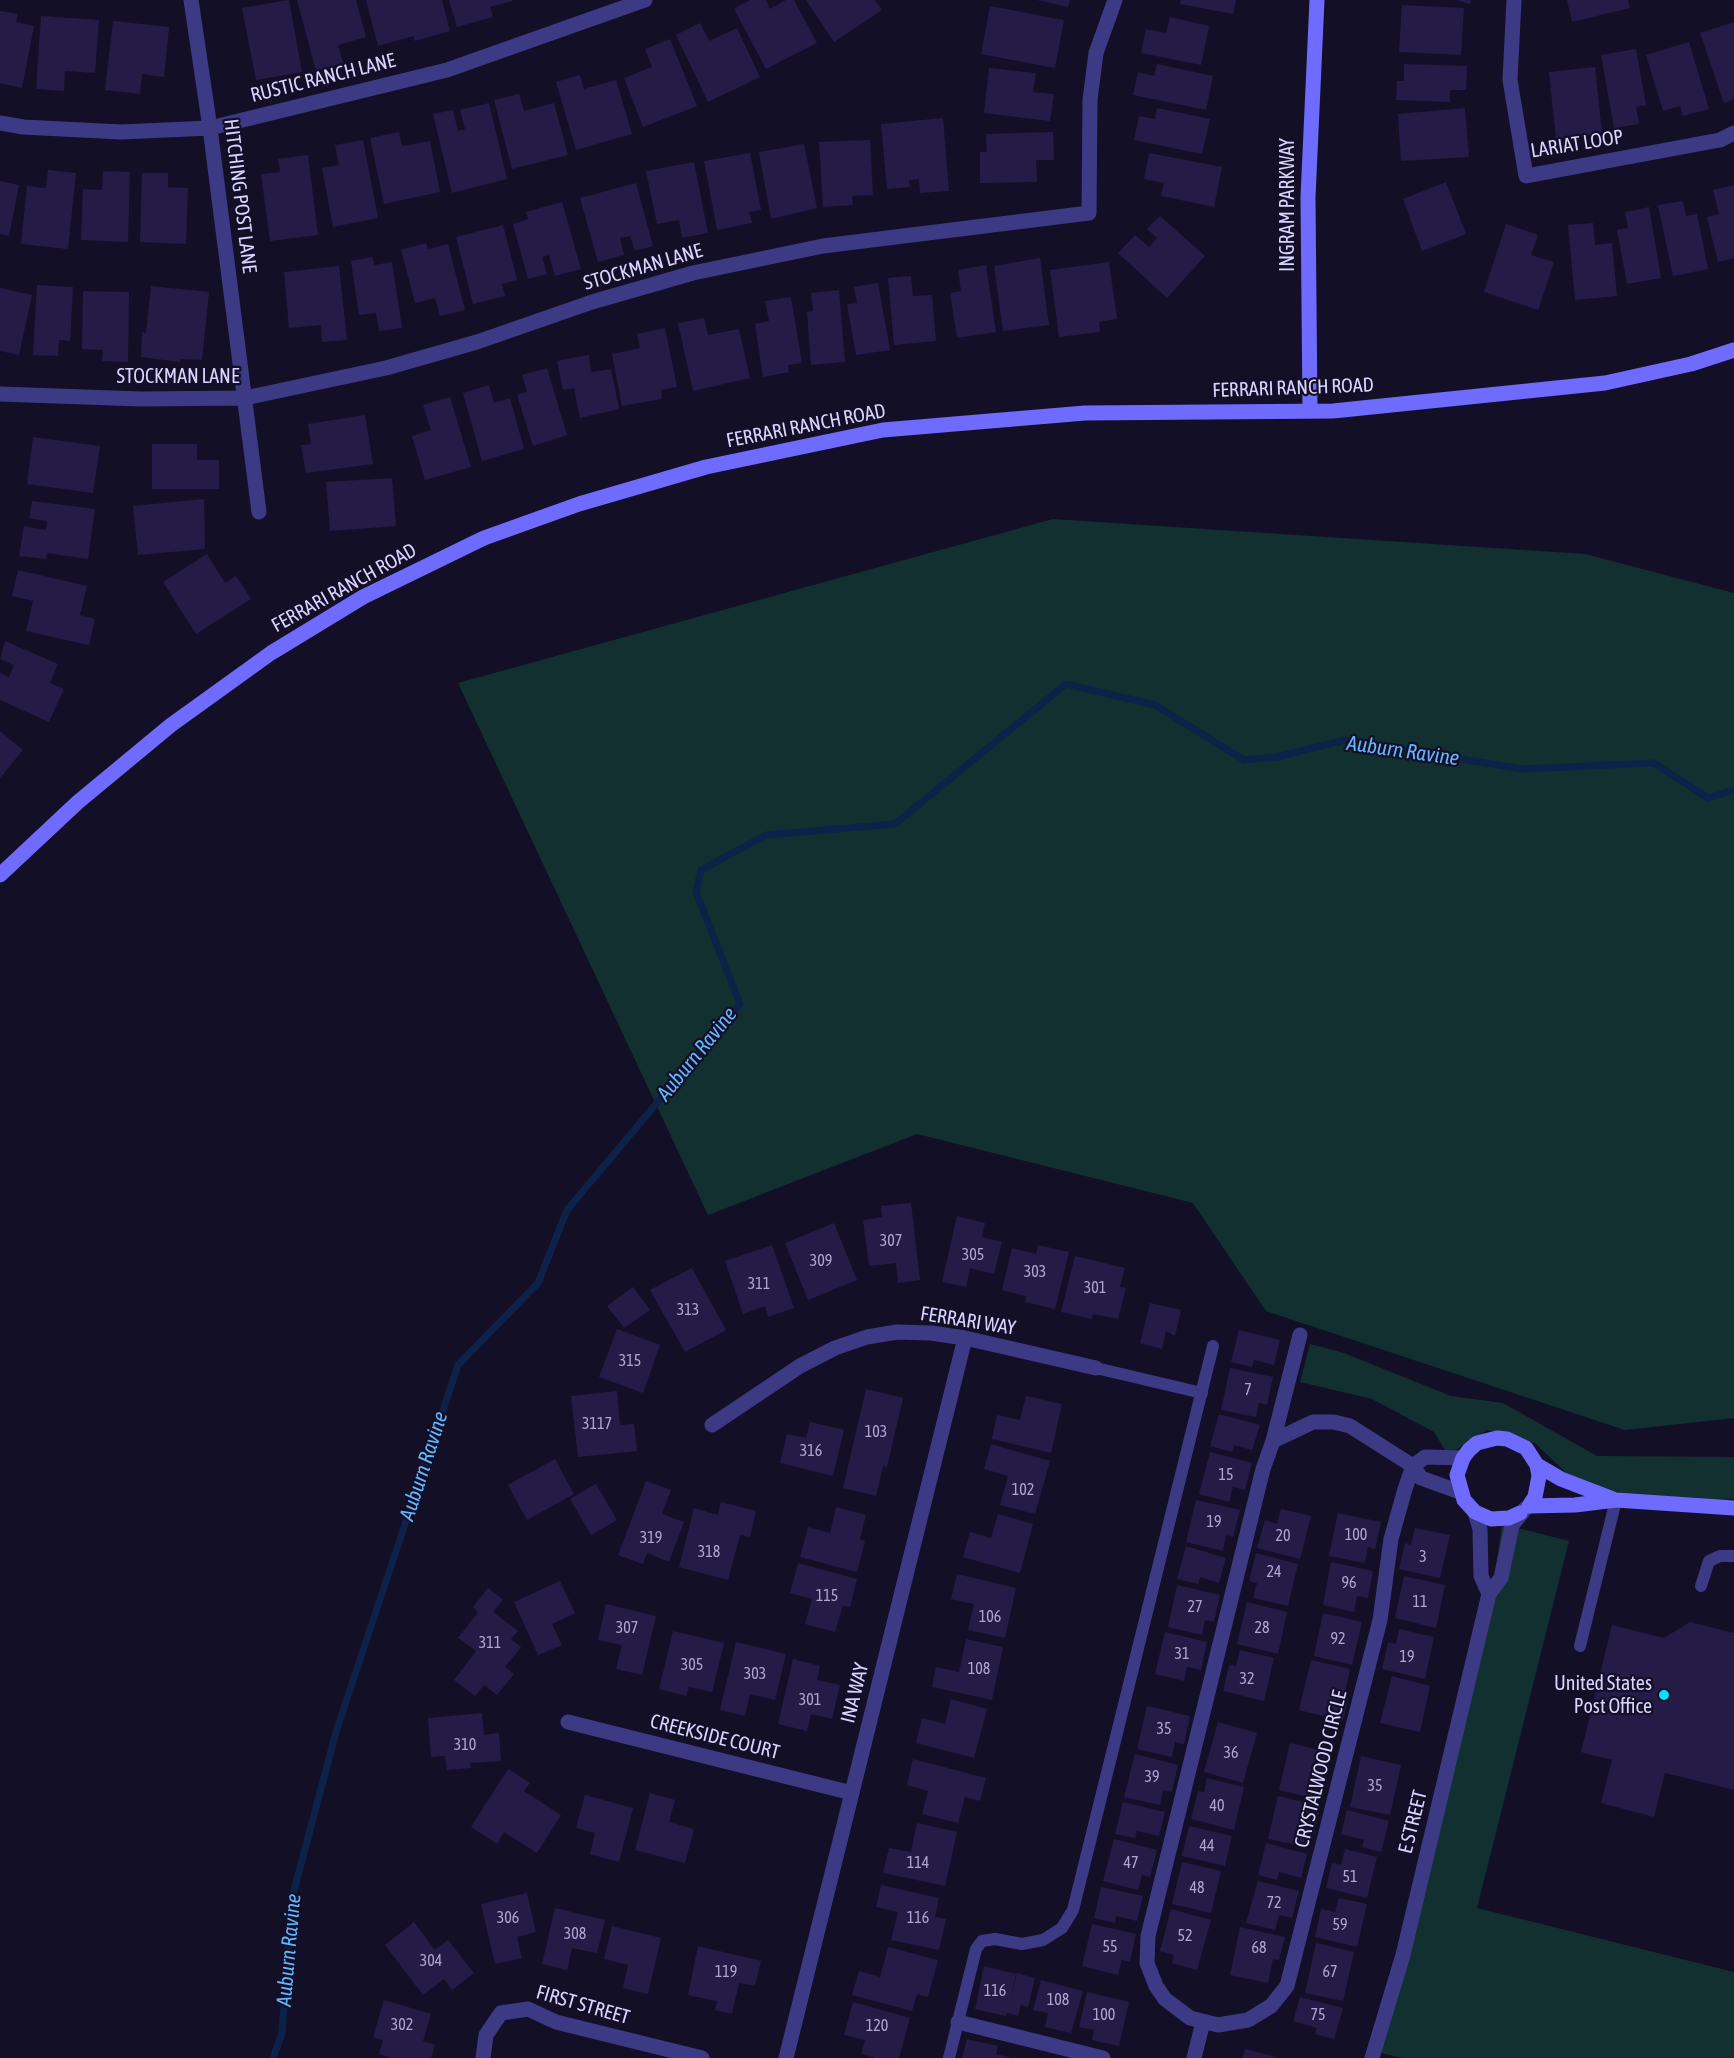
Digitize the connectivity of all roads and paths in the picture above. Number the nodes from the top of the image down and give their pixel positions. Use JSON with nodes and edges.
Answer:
{"nodes":[{"id":1,"x":192,"y":0,"type":"edge"},
{"id":2,"x":645,"y":0,"type":"edge"},
{"id":3,"x":1115,"y":0,"type":"edge"},
{"id":4,"x":1317,"y":0,"type":"edge"},
{"id":5,"x":1514,"y":0,"type":"edge"},
{"id":6,"x":0,"y":123,"type":"edge"},
{"id":7,"x":210,"y":128,"type":"junction"},
{"id":8,"x":1734,"y":133,"type":"edge"},
{"id":9,"x":1734,"y":350,"type":"edge"},
{"id":10,"x":0,"y":394,"type":"edge"},
{"id":11,"x":245,"y":398,"type":"junction"},
{"id":12,"x":1310,"y":411,"type":"junction"},
{"id":13,"x":259,"y":512,"type":"dead end"},
{"id":14,"x":0,"y":874,"type":"edge"},
{"id":15,"x":1300,"y":1335,"type":"dead end"},
{"id":16,"x":965,"y":1338,"type":"junction"},
{"id":17,"x":1214,"y":1346,"type":"dead end"},
{"id":18,"x":1096,"y":1368,"type":"joint"},
{"id":19,"x":1202,"y":1393,"type":"junction"},
{"id":20,"x":712,"y":1425,"type":"dead end"},
{"id":21,"x":1273,"y":1441,"type":"junction"},
{"id":22,"x":1463,"y":1458,"type":"junction"},
{"id":23,"x":1537,"y":1465,"type":"junction"},
{"id":24,"x":1413,"y":1466,"type":"junction"},
{"id":25,"x":1460,"y":1492,"type":"junction"},
{"id":26,"x":1616,"y":1500,"type":"junction"},
{"id":27,"x":1734,"y":1508,"type":"edge"},
{"id":28,"x":1524,"y":1510,"type":"junction"},
{"id":29,"x":1475,"y":1512,"type":"junction"},
{"id":30,"x":1734,"y":1556,"type":"edge"},
{"id":31,"x":1701,"y":1586,"type":"dead end"},
{"id":32,"x":1489,"y":1594,"type":"junction"},
{"id":33,"x":1581,"y":1646,"type":"dead end"},
{"id":34,"x":568,"y":1722,"type":"dead end"},
{"id":35,"x":852,"y":1793,"type":"junction"},
{"id":36,"x":958,"y":2022,"type":"junction"},
{"id":37,"x":1203,"y":2022,"type":"junction"},
{"id":38,"x":483,"y":2058,"type":"edge"},
{"id":39,"x":702,"y":2058,"type":"edge"},
{"id":40,"x":786,"y":2058,"type":"edge"},
{"id":41,"x":950,"y":2058,"type":"edge"},
{"id":42,"x":1103,"y":2058,"type":"edge"},
{"id":43,"x":1194,"y":2058,"type":"edge"},
{"id":44,"x":1372,"y":2058,"type":"edge"}],
"edges":[{"from":1,"to":7,"type":"street","name":"HITCHING POST LANE"},
{"from":2,"to":7,"type":"street","name":"RUSTIC RANCH LANE"},
{"from":3,"to":11,"type":"street","name":"STOCKMAN LANE"},
{"from":4,"to":12,"type":"main road","name":"INGRAM PARKWAY"},
{"from":5,"to":8,"type":"street","name":"LARIAT LOOP"},
{"from":6,"to":7,"type":"street","name":"RUSTIC RANCH LANE"},
{"from":7,"to":11,"type":"street","name":"HITCHING POST LANE"},
{"from":9,"to":12,"type":"main road","name":"FERRARI RANCH ROAD"},
{"from":10,"to":11,"type":"street","name":"STOCKMAN LANE"},
{"from":11,"to":13,"type":"street","name":"HITCHING POST LANE"},
{"from":12,"to":14,"type":"main road","name":"FERRARI RANCH ROAD"},
{"from":15,"to":21,"type":"street","name":"CRYSTALWOOD CIRCLE"},
{"from":16,"to":18,"type":"street","name":"FERRARI WAY"},
{"from":16,"to":20,"type":"street","name":"FERRARI WAY"},
{"from":16,"to":35,"type":"street","name":"INA WAY"},
{"from":17,"to":19,"type":"lane"},
{"from":18,"to":19,"type":"lane"},
{"from":19,"to":36,"type":"lane"},
{"from":21,"to":24,"type":"street"},
{"from":21,"to":37,"type":"street","name":"CRYSTALWOOD CIRCLE"},
{"from":22,"to":23,"type":"main road"},
{"from":22,"to":24,"type":"street"},
{"from":22,"to":25,"type":"main road"},
{"from":23,"to":26,"type":"main road"},
{"from":23,"to":28,"type":"main road"},
{"from":24,"to":25,"type":"street"},
{"from":24,"to":37,"type":"street","name":"CRYSTALWOOD CIRCLE"},
{"from":25,"to":29,"type":"main road"},
{"from":26,"to":27,"type":"main road"},
{"from":26,"to":28,"type":"main road"},
{"from":26,"to":33,"type":"lane"},
{"from":28,"to":29,"type":"main road"},
{"from":28,"to":32,"type":"street","name":"E STREET"},
{"from":29,"to":32,"type":"street","name":"E STREET"},
{"from":30,"to":31,"type":"lane"},
{"from":32,"to":44,"type":"street","name":"E STREET"},
{"from":34,"to":35,"type":"street","name":"CREEKSIDE COURT"},
{"from":35,"to":40,"type":"street","name":"INA WAY"},
{"from":36,"to":41,"type":"lane"},
{"from":36,"to":42,"type":"street"},
{"from":37,"to":43,"type":"street"},
{"from":38,"to":39,"type":"street","name":"FIRST STREET"}]}
